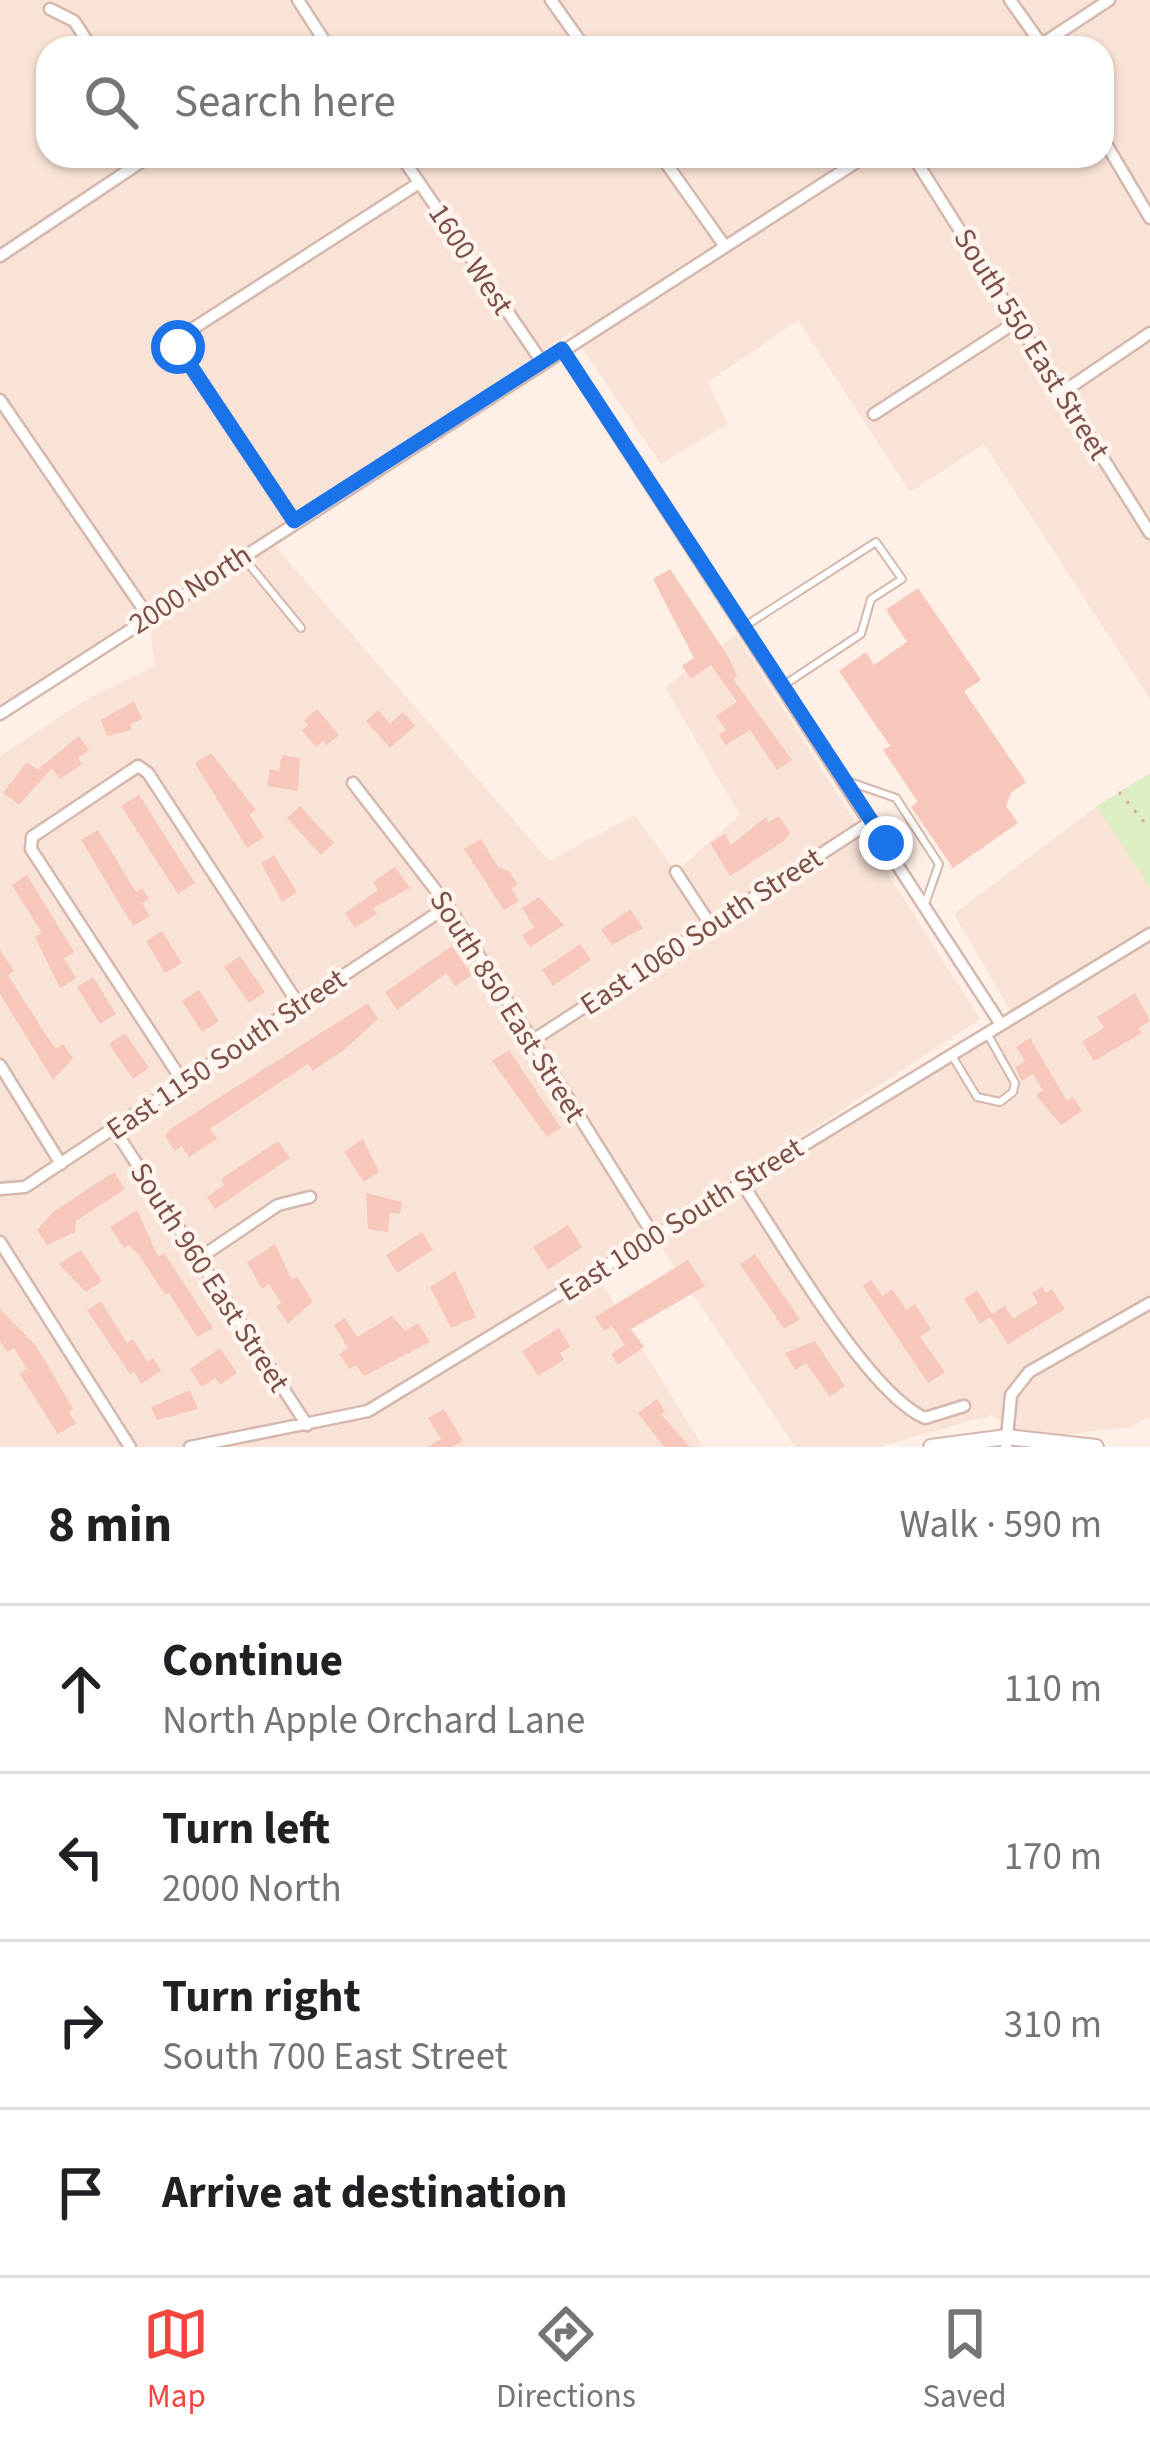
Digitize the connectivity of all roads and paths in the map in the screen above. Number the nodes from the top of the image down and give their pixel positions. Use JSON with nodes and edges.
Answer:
{"nodes":[{"id":1,"x":298,"y":0,"type":"edge"},
{"id":2,"x":550,"y":0,"type":"edge"},
{"id":3,"x":1010,"y":0,"type":"edge"},
{"id":4,"x":1109,"y":0,"type":"edge"},
{"id":5,"x":50,"y":9,"type":"dead end"},
{"id":6,"x":84,"y":36,"type":"edge"},
{"id":7,"x":321,"y":36,"type":"edge"},
{"id":8,"x":576,"y":36,"type":"edge"},
{"id":9,"x":1033,"y":36,"type":"edge"},
{"id":10,"x":1056,"y":36,"type":"edge"},
{"id":11,"x":1114,"y":157,"type":"edge"},
{"id":12,"x":133,"y":168,"type":"edge"},
{"id":13,"x":409,"y":168,"type":"edge"},
{"id":14,"x":669,"y":168,"type":"edge"},
{"id":15,"x":847,"y":168,"type":"edge"},
{"id":16,"x":920,"y":168,"type":"edge"},
{"id":17,"x":419,"y":183,"type":"junction"},
{"id":18,"x":1150,"y":218,"type":"edge"},
{"id":19,"x":724,"y":245,"type":"junction"},
{"id":20,"x":0,"y":256,"type":"edge"},
{"id":21,"x":1016,"y":322,"type":"junction"},
{"id":22,"x":1150,"y":333,"type":"edge"},
{"id":23,"x":562,"y":349,"type":"junction"},
{"id":24,"x":542,"y":362,"type":"junction"},
{"id":25,"x":1063,"y":392,"type":"junction"},
{"id":26,"x":0,"y":400,"type":"edge"},
{"id":27,"x":874,"y":414,"type":"dead end"},
{"id":28,"x":294,"y":521,"type":"junction"},
{"id":29,"x":1150,"y":532,"type":"edge"},
{"id":30,"x":242,"y":555,"type":"junction"},
{"id":31,"x":148,"y":616,"type":"junction"},
{"id":32,"x":745,"y":626,"type":"junction"},
{"id":33,"x":301,"y":628,"type":"dead end"},
{"id":34,"x":784,"y":685,"type":"junction"},
{"id":35,"x":0,"y":714,"type":"edge"},
{"id":36,"x":847,"y":782,"type":"junction"},
{"id":37,"x":353,"y":783,"type":"dead end"},
{"id":38,"x":1119,"y":793,"type":"dead end"},
{"id":39,"x":872,"y":821,"type":"junction"},
{"id":40,"x":1150,"y":829,"type":"edge"},
{"id":41,"x":676,"y":872,"type":"dead end"},
{"id":42,"x":925,"y":904,"type":"junction"},
{"id":43,"x":448,"y":906,"type":"junction"},
{"id":44,"x":710,"y":924,"type":"junction"},
{"id":45,"x":1150,"y":934,"type":"edge"},
{"id":46,"x":299,"y":1005,"type":"junction"},
{"id":47,"x":1000,"y":1023,"type":"junction"},
{"id":48,"x":986,"y":1032,"type":"junction"},
{"id":49,"x":530,"y":1042,"type":"junction"},
{"id":50,"x":950,"y":1054,"type":"junction"},
{"id":51,"x":0,"y":1065,"type":"edge"},
{"id":52,"x":183,"y":1082,"type":"junction"},
{"id":53,"x":114,"y":1129,"type":"junction"},
{"id":54,"x":61,"y":1164,"type":"junction"},
{"id":55,"x":741,"y":1182,"type":"junction"},
{"id":56,"x":0,"y":1189,"type":"edge"},
{"id":57,"x":310,"y":1197,"type":"dead end"},
{"id":58,"x":654,"y":1236,"type":"junction"},
{"id":59,"x":0,"y":1242,"type":"edge"},
{"id":60,"x":198,"y":1259,"type":"junction"},
{"id":61,"x":1150,"y":1303,"type":"edge"},
{"id":62,"x":964,"y":1406,"type":"dead end"},
{"id":63,"x":307,"y":1425,"type":"junction"},
{"id":64,"x":256,"y":1441,"type":"edge"},
{"id":65,"x":1006,"y":1442,"type":"edge"},
{"id":66,"x":130,"y":1447,"type":"edge"},
{"id":67,"x":190,"y":1447,"type":"edge"},
{"id":68,"x":931,"y":1447,"type":"edge"},
{"id":69,"x":1096,"y":1447,"type":"edge"}],
"edges":[{"from":1,"to":7,"type":"street"},
{"from":2,"to":8,"type":"street"},
{"from":3,"to":9,"type":"street"},
{"from":4,"to":10,"type":"street"},
{"from":5,"to":6,"type":"street"},
{"from":11,"to":18,"type":"street"},
{"from":12,"to":20,"type":"street"},
{"from":13,"to":17,"type":"street","name":"1600 West"},
{"from":14,"to":19,"type":"street"},
{"from":15,"to":19,"type":"street","name":"2000 North"},
{"from":16,"to":21,"type":"street","name":"South 550 East Street"},
{"from":17,"to":24,"type":"street","name":"1600 West"},
{"from":17,"to":28,"type":"street"},
{"from":19,"to":23,"type":"street","name":"2000 North"},
{"from":21,"to":25,"type":"street","name":"South 550 East Street"},
{"from":21,"to":27,"type":"street"},
{"from":22,"to":25,"type":"street"},
{"from":23,"to":24,"type":"street","name":"2000 North"},
{"from":23,"to":32,"type":"street"},
{"from":24,"to":28,"type":"street","name":"2000 North"},
{"from":25,"to":29,"type":"street","name":"South 550 East Street"},
{"from":26,"to":31,"type":"street"},
{"from":28,"to":30,"type":"street","name":"2000 North"},
{"from":30,"to":31,"type":"street","name":"2000 North"},
{"from":30,"to":33,"type":"lane"},
{"from":31,"to":35,"type":"street","name":"2000 North"},
{"from":32,"to":34,"type":"street"},
{"from":32,"to":34,"type":"lane"},
{"from":34,"to":36,"type":"street"},
{"from":36,"to":39,"type":"street"},
{"from":36,"to":42,"type":"lane"},
{"from":37,"to":43,"type":"street","name":"South 850 East Street"},
{"from":38,"to":40,"type":"path"},
{"from":39,"to":42,"type":"street"},
{"from":39,"to":44,"type":"street","name":"East 1060 South Street"},
{"from":41,"to":44,"type":"street"},
{"from":42,"to":47,"type":"street"},
{"from":43,"to":46,"type":"street","name":"East 1150 South Street"},
{"from":43,"to":49,"type":"street","name":"South 850 East Street"},
{"from":44,"to":49,"type":"street","name":"East 1060 South Street"},
{"from":45,"to":47,"type":"street","name":"East 1000 South Street"},
{"from":46,"to":52,"type":"street","name":"East 1150 South Street"},
{"from":46,"to":52,"type":"street"},
{"from":47,"to":48,"type":"street","name":"East 1000 South Street"},
{"from":48,"to":50,"type":"street","name":"East 1000 South Street"},
{"from":48,"to":50,"type":"lane"},
{"from":49,"to":58,"type":"street","name":"South 850 East Street"},
{"from":50,"to":55,"type":"street","name":"East 1000 South Street"},
{"from":51,"to":54,"type":"street"},
{"from":52,"to":53,"type":"street","name":"East 1150 South Street"},
{"from":53,"to":54,"type":"street","name":"East 1150 South Street"},
{"from":53,"to":60,"type":"street","name":"South 960 East Street"},
{"from":54,"to":56,"type":"street","name":"East 1150 South Street"},
{"from":55,"to":58,"type":"street","name":"East 1000 South Street"},
{"from":55,"to":62,"type":"street"},
{"from":57,"to":60,"type":"street"},
{"from":58,"to":63,"type":"street","name":"East 1000 South Street"},
{"from":59,"to":66,"type":"street"},
{"from":60,"to":63,"type":"street","name":"South 960 East Street"},
{"from":61,"to":65,"type":"street"},
{"from":63,"to":64,"type":"street","name":"East 1000 South Street"},
{"from":64,"to":67,"type":"street","name":"East 1000 South Street"},
{"from":65,"to":68,"type":"street"},
{"from":65,"to":69,"type":"street"}]}
